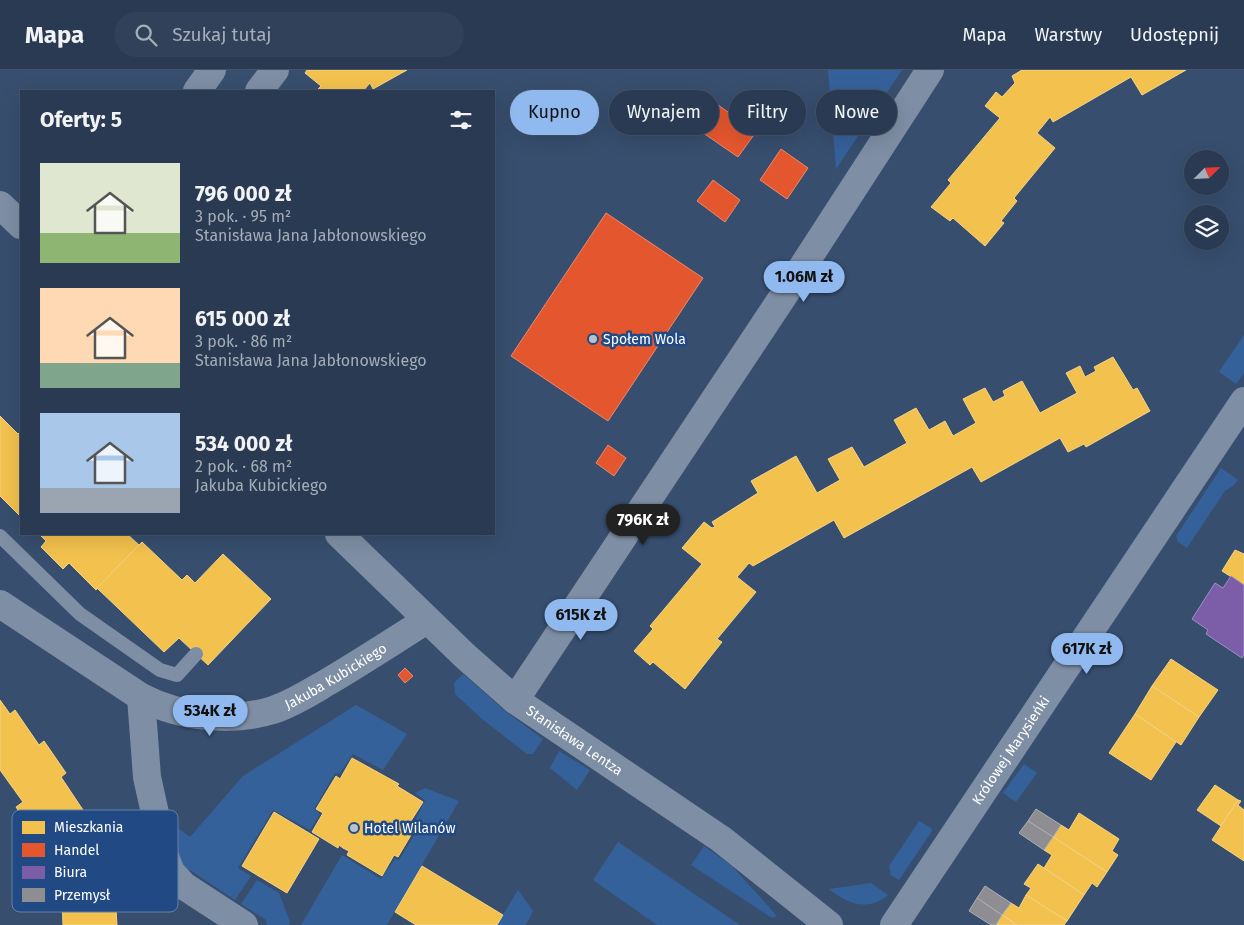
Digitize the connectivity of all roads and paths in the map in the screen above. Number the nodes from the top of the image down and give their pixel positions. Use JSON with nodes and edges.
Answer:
{"nodes":[{"id":1,"x":212,"y":70,"type":"edge"},
{"id":2,"x":275,"y":70,"type":"edge"},
{"id":3,"x":930,"y":70,"type":"edge"},
{"id":4,"x":199,"y":90,"type":"edge"},
{"id":5,"x":260,"y":90,"type":"edge"},
{"id":6,"x":0,"y":205,"type":"edge"},
{"id":7,"x":20,"y":224,"type":"edge"},
{"id":8,"x":1244,"y":401,"type":"edge"},
{"id":9,"x":340,"y":535,"type":"edge"},
{"id":10,"x":0,"y":536,"type":"edge"},
{"id":11,"x":0,"y":604,"type":"edge"},
{"id":12,"x":428,"y":620,"type":"junction"},
{"id":13,"x":196,"y":654,"type":"dead end"},
{"id":14,"x":140,"y":697,"type":"junction"},
{"id":15,"x":516,"y":700,"type":"junction"},
{"id":16,"x":154,"y":810,"type":"edge"},
{"id":17,"x":178,"y":879,"type":"edge"},
{"id":18,"x":244,"y":925,"type":"edge"},
{"id":19,"x":829,"y":925,"type":"edge"},
{"id":20,"x":894,"y":925,"type":"edge"}],
"edges":[{"from":1,"to":4,"type":"street"},
{"from":2,"to":5,"type":"street"},
{"from":3,"to":15,"type":"street"},
{"from":6,"to":7,"type":"street"},
{"from":8,"to":20,"type":"street","name":"Królowej Marysieńki"},
{"from":9,"to":12,"type":"street","name":"Stanisława Lentza"},
{"from":10,"to":13,"type":"lane"},
{"from":11,"to":14,"type":"street","name":"Jakuba Kubickiego"},
{"from":12,"to":14,"type":"street","name":"Jakuba Kubickiego"},
{"from":12,"to":15,"type":"street","name":"Stanisława Lentza"},
{"from":14,"to":16,"type":"street"},
{"from":15,"to":19,"type":"street","name":"Stanisława Lentza"},
{"from":17,"to":18,"type":"street"}]}
